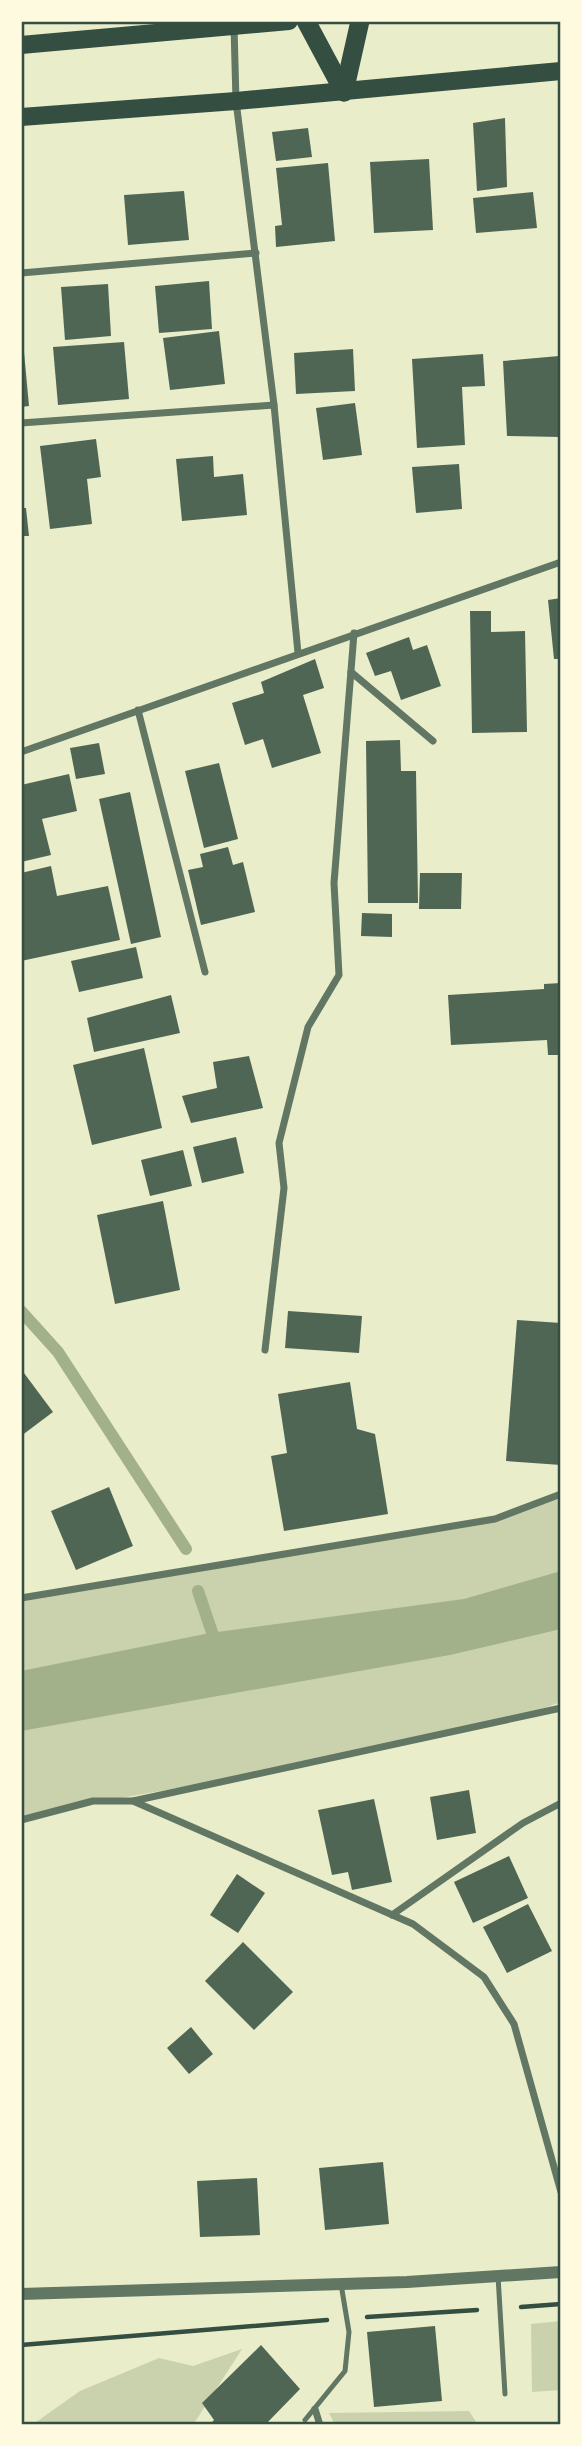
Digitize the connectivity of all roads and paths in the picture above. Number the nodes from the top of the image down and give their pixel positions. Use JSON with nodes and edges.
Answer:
{"nodes":[{"id":1,"x":289,"y":21,"type":"edge"},
{"id":2,"x":306,"y":21,"type":"edge"},
{"id":3,"x":360,"y":21,"type":"edge"},
{"id":4,"x":234,"y":23,"type":"edge"},
{"id":5,"x":21,"y":45,"type":"edge"},
{"id":6,"x":561,"y":71,"type":"edge"},
{"id":7,"x":344,"y":92,"type":"junction"},
{"id":8,"x":236,"y":101,"type":"junction"},
{"id":9,"x":21,"y":117,"type":"edge"},
{"id":10,"x":256,"y":253,"type":"junction"},
{"id":11,"x":21,"y":273,"type":"edge"},
{"id":12,"x":274,"y":405,"type":"junction"},
{"id":13,"x":21,"y":423,"type":"edge"},
{"id":14,"x":561,"y":562,"type":"edge"},
{"id":15,"x":354,"y":633,"type":"junction"},
{"id":16,"x":298,"y":653,"type":"junction"},
{"id":17,"x":351,"y":672,"type":"junction"},
{"id":18,"x":138,"y":710,"type":"junction"},
{"id":19,"x":433,"y":741,"type":"dead end"},
{"id":20,"x":21,"y":752,"type":"edge"},
{"id":21,"x":205,"y":972,"type":"dead end"},
{"id":22,"x":265,"y":1350,"type":"dead end"},
{"id":23,"x":561,"y":1494,"type":"edge"},
{"id":24,"x":21,"y":1598,"type":"edge"},
{"id":25,"x":561,"y":1708,"type":"edge"},
{"id":26,"x":132,"y":1801,"type":"junction"},
{"id":27,"x":561,"y":1803,"type":"edge"},
{"id":28,"x":21,"y":1820,"type":"edge"},
{"id":29,"x":392,"y":1915,"type":"junction"},
{"id":30,"x":561,"y":2192,"type":"edge"},
{"id":31,"x":561,"y":2272,"type":"edge"},
{"id":32,"x":498,"y":2276,"type":"junction"},
{"id":33,"x":341,"y":2284,"type":"junction"},
{"id":34,"x":21,"y":2294,"type":"edge"},
{"id":35,"x":561,"y":2304,"type":"edge"},
{"id":36,"x":501,"y":2308,"type":"junction"},
{"id":37,"x":346,"y":2318,"type":"junction"},
{"id":38,"x":21,"y":2345,"type":"edge"},
{"id":39,"x":505,"y":2394,"type":"dead end"},
{"id":40,"x":315,"y":2409,"type":"junction"},
{"id":41,"x":306,"y":2420,"type":"dead end"},
{"id":42,"x":320,"y":2425,"type":"edge"}],
"edges":[{"from":1,"to":4,"type":"main road"},
{"from":2,"to":7,"type":"highway"},
{"from":3,"to":7,"type":"highway"},
{"from":4,"to":5,"type":"main road"},
{"from":4,"to":8,"type":"street"},
{"from":6,"to":7,"type":"main road"},
{"from":7,"to":8,"type":"main road"},
{"from":8,"to":9,"type":"main road"},
{"from":8,"to":10,"type":"street"},
{"from":10,"to":11,"type":"street"},
{"from":10,"to":12,"type":"street"},
{"from":12,"to":13,"type":"street"},
{"from":12,"to":16,"type":"street"},
{"from":14,"to":15,"type":"street"},
{"from":15,"to":16,"type":"street"},
{"from":15,"to":17,"type":"street"},
{"from":16,"to":18,"type":"street"},
{"from":17,"to":19,"type":"street"},
{"from":17,"to":22,"type":"street"},
{"from":18,"to":20,"type":"street"},
{"from":18,"to":21,"type":"street"},
{"from":23,"to":24,"type":"street"},
{"from":25,"to":26,"type":"street"},
{"from":26,"to":28,"type":"street"},
{"from":26,"to":29,"type":"street"},
{"from":27,"to":29,"type":"street"},
{"from":29,"to":30,"type":"street"},
{"from":31,"to":32,"type":"street"},
{"from":32,"to":33,"type":"street"},
{"from":32,"to":36,"type":"lane"},
{"from":33,"to":34,"type":"street"},
{"from":33,"to":37,"type":"lane"},
{"from":35,"to":36,"type":"path"},
{"from":36,"to":37,"type":"path"},
{"from":36,"to":39,"type":"lane"},
{"from":37,"to":38,"type":"path"},
{"from":37,"to":40,"type":"lane"},
{"from":40,"to":41,"type":"lane"},
{"from":40,"to":42,"type":"street"}]}
